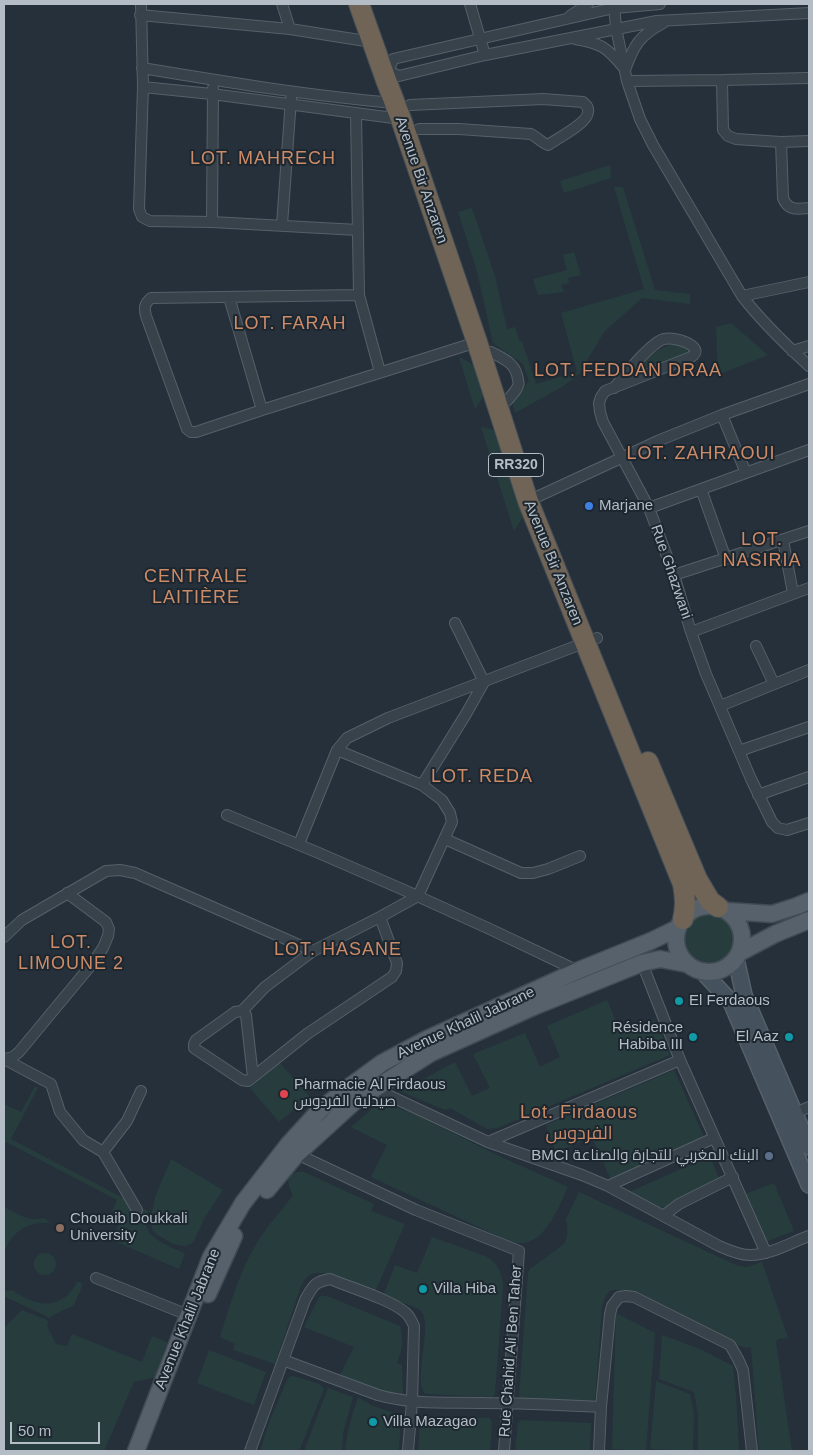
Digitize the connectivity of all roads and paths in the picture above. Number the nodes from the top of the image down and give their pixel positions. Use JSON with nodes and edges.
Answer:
{"nodes":[{"id":1,"x":141,"y":4,"type":"edge"},
{"id":2,"x":282,"y":4,"type":"edge"},
{"id":3,"x":360,"y":4,"type":"edge"},
{"id":4,"x":373,"y":4,"type":"edge"},
{"id":5,"x":470,"y":4,"type":"edge"},
{"id":6,"x":588,"y":4,"type":"edge"},
{"id":7,"x":654,"y":4,"type":"edge"},
{"id":8,"x":660,"y":4,"type":"edge"},
{"id":9,"x":614,"y":6,"type":"edge"},
{"id":10,"x":809,"y":13,"type":"edge"},
{"id":11,"x":140,"y":15,"type":"junction"},
{"id":12,"x":567,"y":19,"type":"junction"},
{"id":13,"x":668,"y":20,"type":"junction"},
{"id":14,"x":616,"y":28,"type":"junction"},
{"id":15,"x":290,"y":29,"type":"junction"},
{"id":16,"x":569,"y":38,"type":"junction"},
{"id":17,"x":480,"y":39,"type":"junction"},
{"id":18,"x":372,"y":42,"type":"junction"},
{"id":19,"x":485,"y":55,"type":"junction"},
{"id":20,"x":142,"y":68,"type":"junction"},
{"id":21,"x":389,"y":70,"type":"junction"},
{"id":22,"x":625,"y":70,"type":"junction"},
{"id":23,"x":809,"y":78,"type":"edge"},
{"id":24,"x":213,"y":80,"type":"junction"},
{"id":25,"x":722,"y":80,"type":"junction"},
{"id":26,"x":627,"y":81,"type":"junction"},
{"id":27,"x":143,"y":87,"type":"junction"},
{"id":28,"x":291,"y":91,"type":"junction"},
{"id":29,"x":212,"y":94,"type":"junction"},
{"id":30,"x":290,"y":104,"type":"junction"},
{"id":31,"x":402,"y":109,"type":"junction"},
{"id":32,"x":356,"y":112,"type":"junction"},
{"id":33,"x":419,"y":129,"type":"junction"},
{"id":34,"x":809,"y":141,"type":"edge"},
{"id":35,"x":781,"y":142,"type":"junction"},
{"id":36,"x":809,"y":208,"type":"edge"},
{"id":37,"x":212,"y":222,"type":"junction"},
{"id":38,"x":282,"y":225,"type":"junction"},
{"id":39,"x":358,"y":230,"type":"junction"},
{"id":40,"x":809,"y":282,"type":"edge"},
{"id":41,"x":359,"y":295,"type":"junction"},
{"id":42,"x":742,"y":296,"type":"junction"},
{"id":43,"x":229,"y":297,"type":"junction"},
{"id":44,"x":809,"y":346,"type":"edge"},
{"id":45,"x":484,"y":347,"type":"junction"},
{"id":46,"x":792,"y":351,"type":"junction"},
{"id":47,"x":809,"y":366,"type":"edge"},
{"id":48,"x":380,"y":372,"type":"junction"},
{"id":49,"x":809,"y":384,"type":"edge"},
{"id":50,"x":614,"y":388,"type":"junction"},
{"id":51,"x":262,"y":410,"type":"junction"},
{"id":52,"x":722,"y":415,"type":"junction"},
{"id":53,"x":809,"y":450,"type":"edge"},
{"id":54,"x":622,"y":458,"type":"junction"},
{"id":55,"x":746,"y":473,"type":"junction"},
{"id":56,"x":701,"y":489,"type":"junction"},
{"id":57,"x":533,"y":498,"type":"junction"},
{"id":58,"x":649,"y":508,"type":"junction"},
{"id":59,"x":809,"y":531,"type":"edge"},
{"id":60,"x":783,"y":540,"type":"junction"},
{"id":61,"x":726,"y":559,"type":"junction"},
{"id":62,"x":674,"y":575,"type":"junction"},
{"id":63,"x":809,"y":588,"type":"edge"},
{"id":64,"x":793,"y":593,"type":"junction"},
{"id":65,"x":455,"y":623,"type":"dead end"},
{"id":66,"x":691,"y":632,"type":"junction"},
{"id":67,"x":591,"y":640,"type":"junction"},
{"id":68,"x":756,"y":646,"type":"dead end"},
{"id":69,"x":809,"y":670,"type":"edge"},
{"id":70,"x":484,"y":682,"type":"junction"},
{"id":71,"x":774,"y":684,"type":"junction"},
{"id":72,"x":720,"y":706,"type":"junction"},
{"id":73,"x":809,"y":727,"type":"edge"},
{"id":74,"x":338,"y":750,"type":"junction"},
{"id":75,"x":739,"y":751,"type":"junction"},
{"id":76,"x":809,"y":777,"type":"edge"},
{"id":77,"x":422,"y":785,"type":"junction"},
{"id":78,"x":758,"y":794,"type":"junction"},
{"id":79,"x":227,"y":815,"type":"dead end"},
{"id":80,"x":809,"y":822,"type":"edge"},
{"id":81,"x":445,"y":839,"type":"junction"},
{"id":82,"x":299,"y":844,"type":"junction"},
{"id":83,"x":580,"y":856,"type":"dead end"},
{"id":84,"x":67,"y":893,"type":"junction"},
{"id":85,"x":418,"y":896,"type":"junction"},
{"id":86,"x":809,"y":901,"type":"edge"},
{"id":87,"x":722,"y":909,"type":"junction"},
{"id":88,"x":380,"y":917,"type":"junction"},
{"id":89,"x":809,"y":920,"type":"edge"},
{"id":90,"x":681,"y":923,"type":"junction"},
{"id":91,"x":4,"y":937,"type":"edge"},
{"id":92,"x":313,"y":951,"type":"junction"},
{"id":93,"x":737,"y":956,"type":"junction"},
{"id":94,"x":642,"y":963,"type":"junction"},
{"id":95,"x":687,"y":964,"type":"junction"},
{"id":96,"x":577,"y":971,"type":"junction"},
{"id":97,"x":703,"y":972,"type":"junction"},
{"id":98,"x":594,"y":982,"type":"junction"},
{"id":99,"x":242,"y":1011,"type":"junction"},
{"id":100,"x":437,"y":1043,"type":"junction"},
{"id":101,"x":4,"y":1059,"type":"edge"},
{"id":102,"x":680,"y":1060,"type":"junction"},
{"id":103,"x":253,"y":1077,"type":"junction"},
{"id":104,"x":360,"y":1079,"type":"junction"},
{"id":105,"x":374,"y":1089,"type":"junction"},
{"id":106,"x":141,"y":1091,"type":"dead end"},
{"id":107,"x":809,"y":1107,"type":"edge"},
{"id":108,"x":795,"y":1113,"type":"junction"},
{"id":109,"x":714,"y":1138,"type":"junction"},
{"id":110,"x":488,"y":1142,"type":"junction"},
{"id":111,"x":809,"y":1147,"type":"edge"},
{"id":112,"x":293,"y":1149,"type":"junction"},
{"id":113,"x":103,"y":1152,"type":"junction"},
{"id":114,"x":732,"y":1178,"type":"junction"},
{"id":115,"x":809,"y":1185,"type":"edge"},
{"id":116,"x":608,"y":1186,"type":"junction"},
{"id":117,"x":137,"y":1210,"type":"dead end"},
{"id":118,"x":663,"y":1216,"type":"junction"},
{"id":119,"x":809,"y":1236,"type":"edge"},
{"id":120,"x":766,"y":1252,"type":"junction"},
{"id":121,"x":96,"y":1278,"type":"dead end"},
{"id":122,"x":188,"y":1315,"type":"junction"},
{"id":123,"x":283,"y":1360,"type":"junction"},
{"id":124,"x":412,"y":1402,"type":"junction"},
{"id":125,"x":508,"y":1403,"type":"junction"},
{"id":126,"x":601,"y":1407,"type":"junction"},
{"id":127,"x":136,"y":1451,"type":"edge"},
{"id":128,"x":145,"y":1451,"type":"edge"},
{"id":129,"x":250,"y":1451,"type":"edge"},
{"id":130,"x":408,"y":1451,"type":"edge"},
{"id":131,"x":504,"y":1451,"type":"edge"},
{"id":132,"x":599,"y":1451,"type":"edge"},
{"id":133,"x":752,"y":1451,"type":"edge"}],
"edges":[{"from":1,"to":11,"type":"street"},
{"from":2,"to":15,"type":"street"},
{"from":3,"to":18,"type":"highway","name":"Avenue Bir Anzaren","number":"RR320"},
{"from":4,"to":21,"type":"highway","name":"Avenue Bir Anzaren","number":"RR320"},
{"from":5,"to":17,"type":"street"},
{"from":6,"to":12,"type":"street"},
{"from":7,"to":8,"type":"street"},
{"from":7,"to":9,"type":"street"},
{"from":9,"to":12,"type":"street"},
{"from":9,"to":14,"type":"street"},
{"from":10,"to":13,"type":"street"},
{"from":11,"to":15,"type":"street"},
{"from":11,"to":20,"type":"street"},
{"from":12,"to":17,"type":"street"},
{"from":13,"to":14,"type":"street"},
{"from":13,"to":22,"type":"street"},
{"from":14,"to":16,"type":"street"},
{"from":14,"to":22,"type":"street"},
{"from":15,"to":18,"type":"street"},
{"from":16,"to":19,"type":"street"},
{"from":16,"to":22,"type":"street"},
{"from":17,"to":19,"type":"street"},
{"from":17,"to":21,"type":"street"},
{"from":18,"to":21,"type":"highway","name":"Avenue Bir Anzaren","number":"RR320"},
{"from":19,"to":21,"type":"street"},
{"from":20,"to":24,"type":"street"},
{"from":20,"to":27,"type":"street"},
{"from":21,"to":31,"type":"highway","name":"Avenue Bir Anzaren","number":"RR320"},
{"from":22,"to":26,"type":"street"},
{"from":23,"to":25,"type":"street"},
{"from":24,"to":28,"type":"street"},
{"from":24,"to":29,"type":"street"},
{"from":25,"to":26,"type":"street"},
{"from":25,"to":35,"type":"street"},
{"from":26,"to":42,"type":"street"},
{"from":27,"to":29,"type":"street"},
{"from":27,"to":37,"type":"street"},
{"from":28,"to":30,"type":"street"},
{"from":28,"to":31,"type":"street"},
{"from":29,"to":30,"type":"street"},
{"from":29,"to":37,"type":"street"},
{"from":30,"to":32,"type":"street"},
{"from":30,"to":38,"type":"street"},
{"from":31,"to":32,"type":"street"},
{"from":31,"to":33,"type":"highway","name":"Avenue Bir Anzaren","number":"RR320"},
{"from":31,"to":33,"type":"street"},
{"from":31,"to":45,"type":"highway","name":"Avenue Bir Anzaren","number":"RR320"},
{"from":32,"to":39,"type":"street"},
{"from":33,"to":45,"type":"highway","name":"Avenue Bir Anzaren","number":"RR320"},
{"from":34,"to":35,"type":"street"},
{"from":35,"to":36,"type":"street"},
{"from":37,"to":38,"type":"street"},
{"from":38,"to":39,"type":"street"},
{"from":39,"to":41,"type":"street"},
{"from":40,"to":42,"type":"street"},
{"from":41,"to":43,"type":"street"},
{"from":41,"to":48,"type":"street"},
{"from":42,"to":46,"type":"street"},
{"from":43,"to":51,"type":"street"},
{"from":43,"to":51,"type":"street"},
{"from":44,"to":46,"type":"street"},
{"from":45,"to":48,"type":"street"},
{"from":45,"to":57,"type":"highway","name":"Avenue Bir Anzaren","number":"RR320"},
{"from":45,"to":57,"type":"highway","name":"Avenue Bir Anzaren","number":"RR320"},
{"from":46,"to":47,"type":"street"},
{"from":48,"to":51,"type":"street"},
{"from":49,"to":52,"type":"street"},
{"from":50,"to":50,"type":"street","name":"Rue Ghazwani"},
{"from":50,"to":54,"type":"street","name":"Rue Ghazwani"},
{"from":52,"to":54,"type":"street"},
{"from":52,"to":55,"type":"street"},
{"from":53,"to":55,"type":"street"},
{"from":54,"to":57,"type":"street"},
{"from":54,"to":58,"type":"street","name":"Rue Ghazwani"},
{"from":55,"to":56,"type":"street"},
{"from":56,"to":58,"type":"street"},
{"from":56,"to":61,"type":"street"},
{"from":57,"to":67,"type":"highway","name":"Avenue Bir Anzaren","number":"RR320"},
{"from":58,"to":62,"type":"street","name":"Rue Ghazwani"},
{"from":59,"to":60,"type":"street"},
{"from":60,"to":61,"type":"street"},
{"from":60,"to":64,"type":"street"},
{"from":61,"to":62,"type":"street"},
{"from":62,"to":66,"type":"street","name":"Rue Ghazwani"},
{"from":63,"to":64,"type":"street"},
{"from":64,"to":66,"type":"street"},
{"from":65,"to":70,"type":"street"},
{"from":66,"to":72,"type":"street","name":"Rue Ghazwani"},
{"from":67,"to":70,"type":"street"},
{"from":67,"to":87,"type":"highway","name":"Avenue Bir Anzaren","number":"RR320"},
{"from":67,"to":90,"type":"highway","name":"Avenue Bir Anzaren","number":"RR320"},
{"from":68,"to":71,"type":"street"},
{"from":69,"to":71,"type":"street"},
{"from":70,"to":74,"type":"street"},
{"from":70,"to":77,"type":"street"},
{"from":71,"to":72,"type":"street"},
{"from":72,"to":75,"type":"street","name":"Rue Ghazwani"},
{"from":73,"to":75,"type":"street"},
{"from":74,"to":77,"type":"street"},
{"from":74,"to":82,"type":"street"},
{"from":75,"to":78,"type":"street","name":"Rue Ghazwani"},
{"from":76,"to":78,"type":"street"},
{"from":77,"to":81,"type":"street"},
{"from":78,"to":80,"type":"street","name":"Rue Ghazwani"},
{"from":79,"to":82,"type":"street"},
{"from":81,"to":83,"type":"street"},
{"from":81,"to":85,"type":"street"},
{"from":82,"to":85,"type":"street"},
{"from":84,"to":91,"type":"street"},
{"from":84,"to":92,"type":"street"},
{"from":84,"to":101,"type":"street"},
{"from":85,"to":88,"type":"street"},
{"from":85,"to":96,"type":"street"},
{"from":86,"to":87,"type":"main road"},
{"from":87,"to":90,"type":"main road"},
{"from":87,"to":93,"type":"main road","number":"RR320"},
{"from":88,"to":92,"type":"street"},
{"from":88,"to":103,"type":"street"},
{"from":89,"to":93,"type":"main road"},
{"from":90,"to":95,"type":"main road","number":"RR320"},
{"from":90,"to":96,"type":"main road","name":"Avenue Khalil Jabrane"},
{"from":92,"to":99,"type":"street"},
{"from":93,"to":97,"type":"main road"},
{"from":93,"to":108,"type":"main road","number":"RR320"},
{"from":94,"to":95,"type":"main road","name":"Avenue Khalil Jabrane"},
{"from":94,"to":98,"type":"main road","name":"Avenue Khalil Jabrane"},
{"from":94,"to":102,"type":"street"},
{"from":95,"to":97,"type":"main road"},
{"from":96,"to":98,"type":"street"},
{"from":96,"to":100,"type":"main road","name":"Avenue Khalil Jabrane"},
{"from":97,"to":115,"type":"main road"},
{"from":98,"to":100,"type":"main road","name":"Avenue Khalil Jabrane"},
{"from":99,"to":103,"type":"street"},
{"from":99,"to":103,"type":"street"},
{"from":100,"to":104,"type":"main road","name":"Avenue Khalil Jabrane"},
{"from":100,"to":105,"type":"main road","name":"Avenue Khalil Jabrane"},
{"from":101,"to":113,"type":"street"},
{"from":102,"to":109,"type":"street"},
{"from":102,"to":110,"type":"street"},
{"from":104,"to":105,"type":"street"},
{"from":104,"to":112,"type":"main road","name":"Avenue Khalil Jabrane"},
{"from":105,"to":110,"type":"street"},
{"from":105,"to":112,"type":"main road","name":"Avenue Khalil Jabrane"},
{"from":106,"to":113,"type":"street"},
{"from":107,"to":108,"type":"street"},
{"from":108,"to":111,"type":"main road","number":"RR320"},
{"from":109,"to":114,"type":"street"},
{"from":109,"to":116,"type":"street"},
{"from":110,"to":116,"type":"street"},
{"from":112,"to":122,"type":"main road","name":"Avenue Khalil Jabrane"},
{"from":112,"to":125,"type":"street","name":"Rue Chahid Ali Ben Taher"},
{"from":112,"to":128,"type":"main road","name":"Avenue Khalil Jabrane"},
{"from":113,"to":117,"type":"street"},
{"from":114,"to":118,"type":"street"},
{"from":114,"to":120,"type":"street"},
{"from":116,"to":118,"type":"street"},
{"from":118,"to":120,"type":"street"},
{"from":119,"to":120,"type":"street"},
{"from":121,"to":122,"type":"street"},
{"from":122,"to":127,"type":"main road","name":"Avenue Khalil Jabrane"},
{"from":123,"to":124,"type":"street"},
{"from":123,"to":124,"type":"street"},
{"from":123,"to":129,"type":"street"},
{"from":124,"to":125,"type":"street"},
{"from":124,"to":130,"type":"street"},
{"from":125,"to":126,"type":"street"},
{"from":125,"to":131,"type":"street","name":"Rue Chahid Ali Ben Taher"},
{"from":126,"to":132,"type":"street"},
{"from":126,"to":133,"type":"street"}]}
